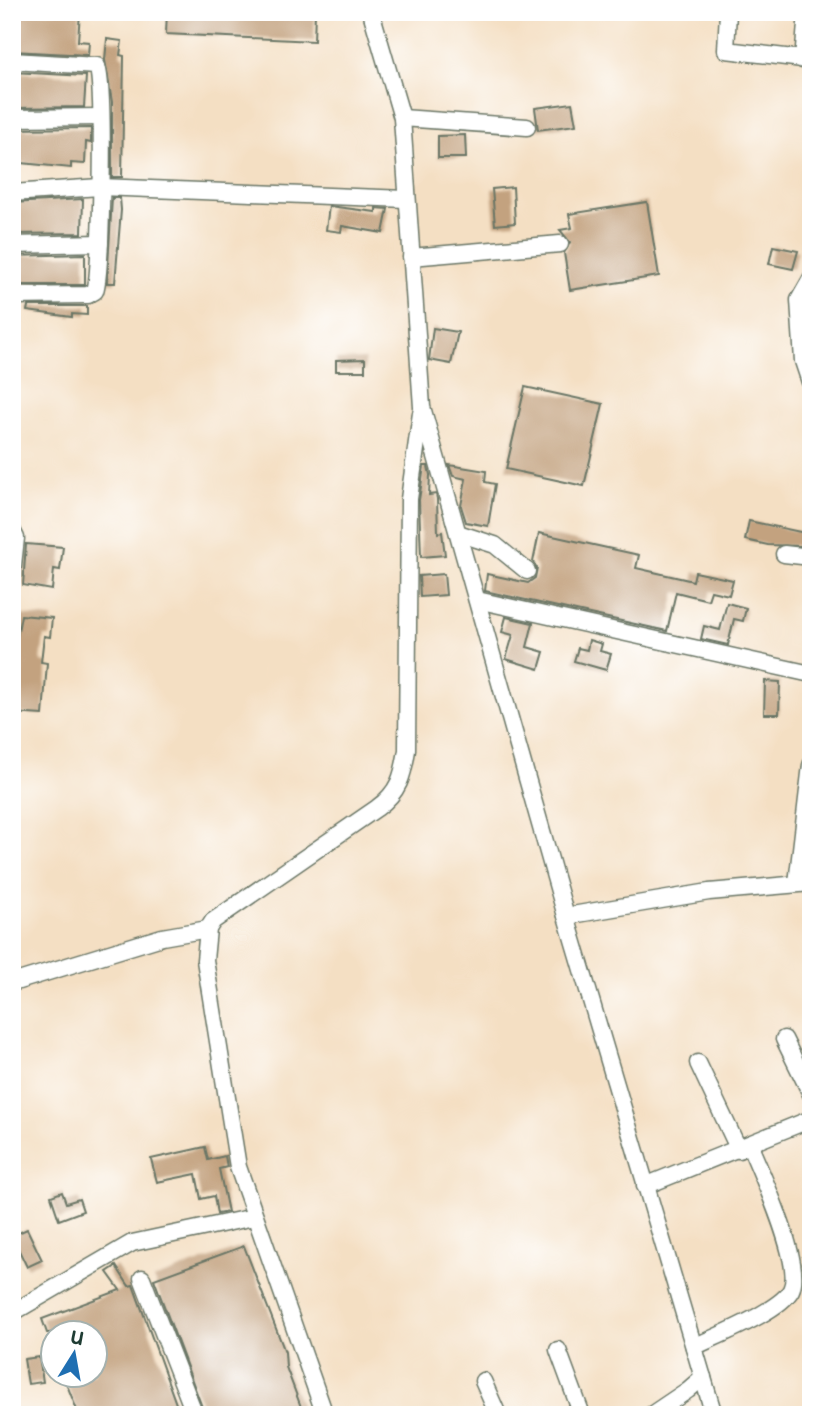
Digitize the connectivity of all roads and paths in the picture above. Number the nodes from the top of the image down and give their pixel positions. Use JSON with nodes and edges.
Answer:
{"nodes":[{"id":1,"x":371,"y":12,"type":"edge"},
{"id":2,"x":728,"y":12,"type":"edge"},
{"id":3,"x":807,"y":12,"type":"edge"},
{"id":4,"x":807,"y":60,"type":"edge"},
{"id":5,"x":12,"y":61,"type":"edge"},
{"id":6,"x":101,"y":117,"type":"junction"},
{"id":7,"x":12,"y":118,"type":"edge"},
{"id":8,"x":402,"y":118,"type":"junction"},
{"id":9,"x":527,"y":127,"type":"dead end"},
{"id":10,"x":100,"y":187,"type":"junction"},
{"id":11,"x":12,"y":193,"type":"edge"},
{"id":12,"x":406,"y":198,"type":"junction"},
{"id":13,"x":100,"y":243,"type":"junction"},
{"id":14,"x":560,"y":244,"type":"dead end"},
{"id":15,"x":12,"y":245,"type":"edge"},
{"id":16,"x":411,"y":257,"type":"junction"},
{"id":17,"x":808,"y":287,"type":"edge"},
{"id":18,"x":12,"y":296,"type":"edge"},
{"id":19,"x":811,"y":385,"type":"edge"},
{"id":20,"x":422,"y":407,"type":"junction"},
{"id":21,"x":12,"y":530,"type":"edge"},
{"id":22,"x":458,"y":533,"type":"junction"},
{"id":23,"x":784,"y":554,"type":"dead end"},
{"id":24,"x":811,"y":557,"type":"edge"},
{"id":25,"x":527,"y":571,"type":"dead end"},
{"id":26,"x":12,"y":575,"type":"edge"},
{"id":27,"x":477,"y":600,"type":"junction"},
{"id":28,"x":811,"y":674,"type":"edge"},
{"id":29,"x":811,"y":765,"type":"edge"},
{"id":30,"x":804,"y":883,"type":"edge"},
{"id":31,"x":566,"y":916,"type":"junction"},
{"id":32,"x":208,"y":929,"type":"junction"},
{"id":33,"x":12,"y":983,"type":"edge"},
{"id":34,"x":784,"y":1039,"type":"dead end"},
{"id":35,"x":698,"y":1063,"type":"dead end"},
{"id":36,"x":811,"y":1094,"type":"edge"},
{"id":37,"x":811,"y":1119,"type":"edge"},
{"id":38,"x":744,"y":1148,"type":"junction"},
{"id":39,"x":645,"y":1186,"type":"junction"},
{"id":40,"x":254,"y":1217,"type":"junction"},
{"id":41,"x":142,"y":1278,"type":"dead end"},
{"id":42,"x":12,"y":1313,"type":"edge"},
{"id":43,"x":694,"y":1347,"type":"junction"},
{"id":44,"x":558,"y":1350,"type":"dead end"},
{"id":45,"x":703,"y":1377,"type":"junction"},
{"id":46,"x":483,"y":1381,"type":"dead end"},
{"id":47,"x":709,"y":1412,"type":"edge"},
{"id":48,"x":195,"y":1415,"type":"edge"},
{"id":49,"x":325,"y":1415,"type":"edge"},
{"id":50,"x":498,"y":1415,"type":"edge"},
{"id":51,"x":582,"y":1415,"type":"edge"},
{"id":52,"x":651,"y":1415,"type":"edge"}],
"edges":[{"from":1,"to":8,"type":"street"},
{"from":2,"to":4,"type":"street"},
{"from":3,"to":4,"type":"street"},
{"from":5,"to":6,"type":"street"},
{"from":6,"to":7,"type":"street"},
{"from":6,"to":10,"type":"street"},
{"from":8,"to":9,"type":"street"},
{"from":8,"to":12,"type":"street"},
{"from":10,"to":11,"type":"street"},
{"from":10,"to":12,"type":"street"},
{"from":10,"to":13,"type":"street"},
{"from":12,"to":16,"type":"street"},
{"from":13,"to":15,"type":"street"},
{"from":13,"to":18,"type":"street"},
{"from":14,"to":16,"type":"street"},
{"from":16,"to":20,"type":"street"},
{"from":17,"to":19,"type":"street"},
{"from":20,"to":22,"type":"street"},
{"from":20,"to":32,"type":"street"},
{"from":21,"to":26,"type":"street"},
{"from":22,"to":25,"type":"street"},
{"from":22,"to":27,"type":"street"},
{"from":23,"to":24,"type":"street"},
{"from":27,"to":28,"type":"street"},
{"from":27,"to":31,"type":"street"},
{"from":29,"to":30,"type":"street"},
{"from":30,"to":31,"type":"street"},
{"from":31,"to":39,"type":"street"},
{"from":32,"to":33,"type":"street"},
{"from":32,"to":40,"type":"street"},
{"from":34,"to":36,"type":"street"},
{"from":35,"to":38,"type":"street"},
{"from":37,"to":38,"type":"street"},
{"from":38,"to":39,"type":"street"},
{"from":38,"to":43,"type":"street"},
{"from":39,"to":43,"type":"street"},
{"from":40,"to":42,"type":"street"},
{"from":40,"to":49,"type":"street"},
{"from":41,"to":48,"type":"street"},
{"from":43,"to":45,"type":"street"},
{"from":44,"to":51,"type":"street"},
{"from":45,"to":47,"type":"street"},
{"from":45,"to":52,"type":"street"},
{"from":46,"to":50,"type":"street"}]}
